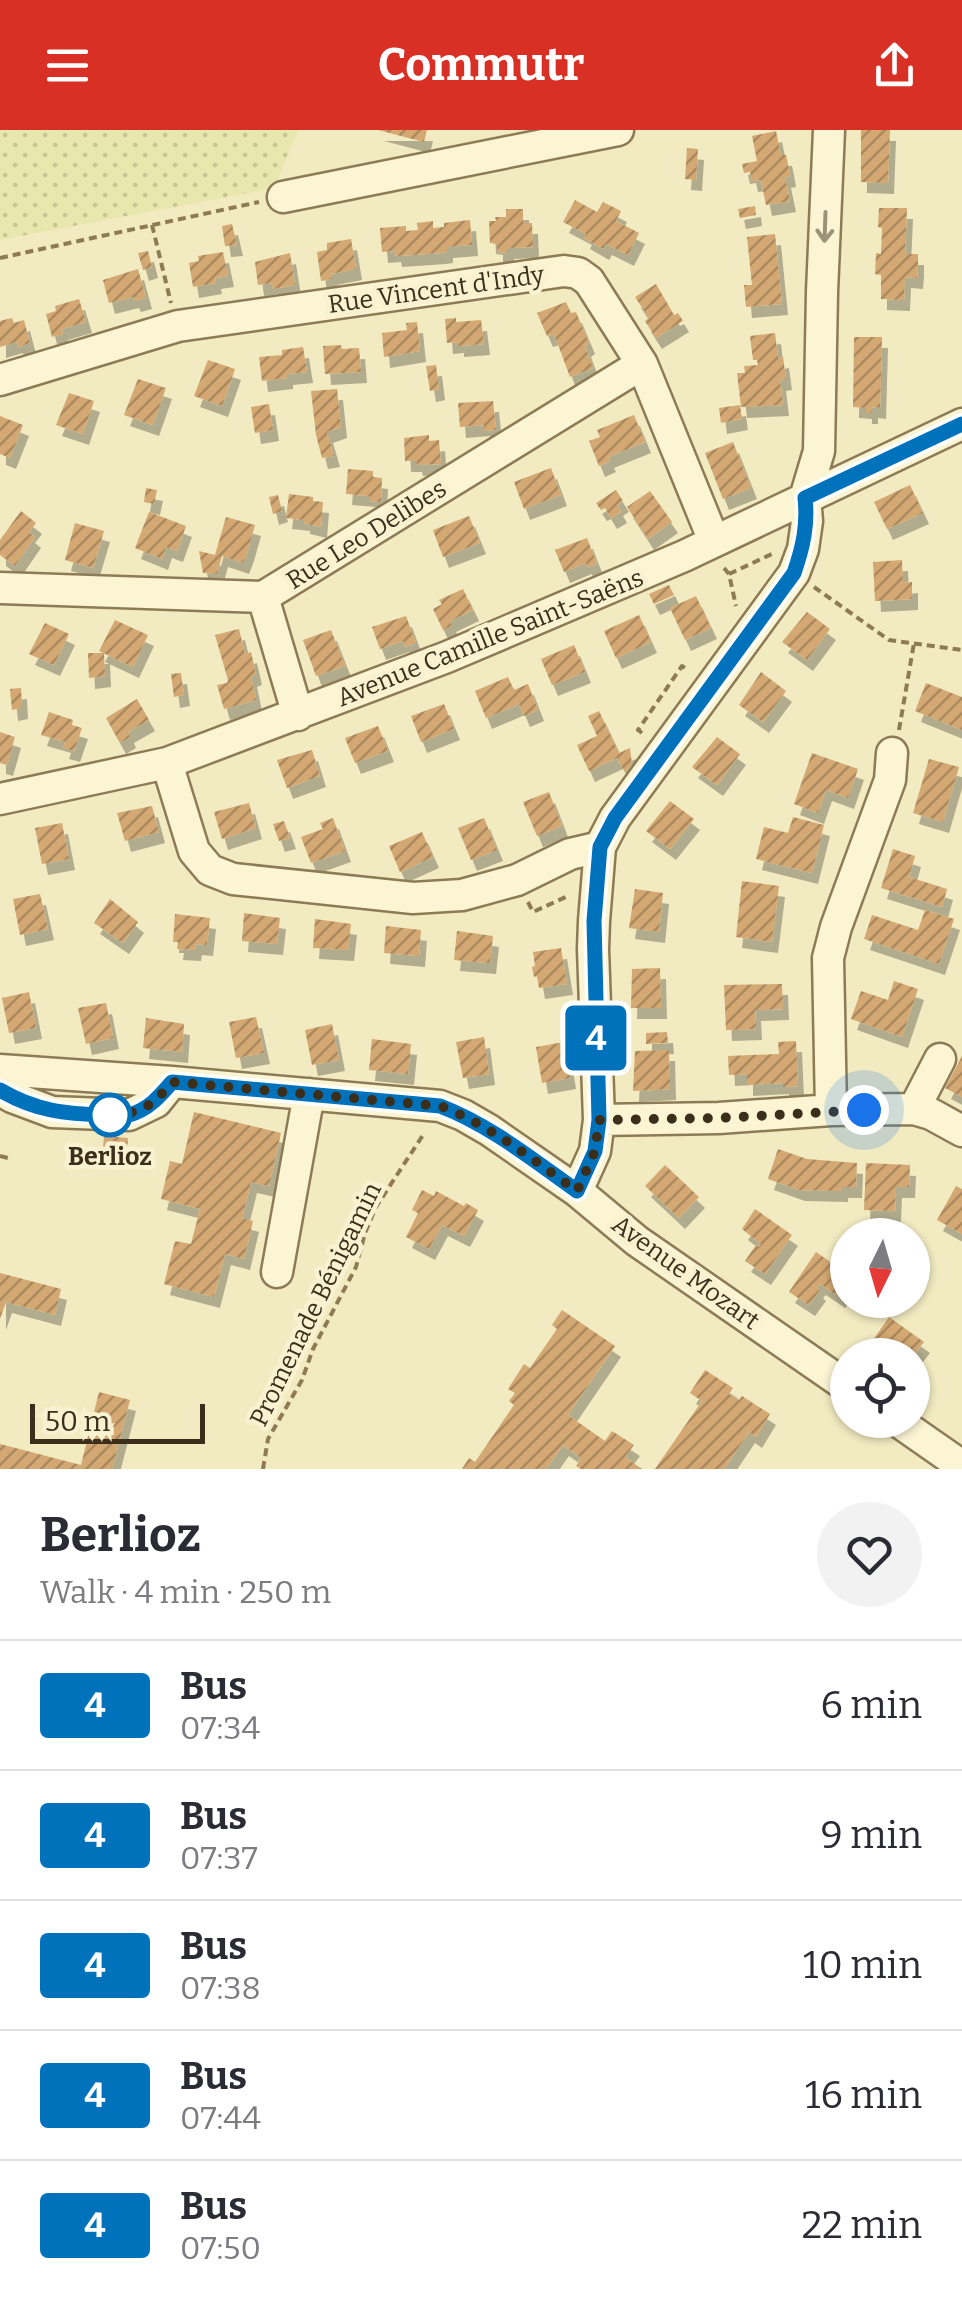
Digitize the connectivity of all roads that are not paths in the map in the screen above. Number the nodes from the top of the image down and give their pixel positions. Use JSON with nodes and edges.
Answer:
{"nodes":[{"id":1,"x":618,"y":130,"type":"edge"},
{"id":2,"x":829,"y":130,"type":"edge"},
{"id":3,"x":283,"y":197,"type":"road end"},
{"id":4,"x":642,"y":364,"type":"junction"},
{"id":5,"x":0,"y":380,"type":"edge"},
{"id":6,"x":962,"y":424,"type":"edge"},
{"id":7,"x":820,"y":451,"type":"junction"},
{"id":8,"x":846,"y":480,"type":"junction"},
{"id":9,"x":805,"y":498,"type":"junction"},
{"id":10,"x":717,"y":553,"type":"junction"},
{"id":11,"x":0,"y":588,"type":"edge"},
{"id":12,"x":263,"y":596,"type":"junction"},
{"id":13,"x":298,"y":716,"type":"junction"},
{"id":14,"x":892,"y":754,"type":"road end"},
{"id":15,"x":167,"y":764,"type":"junction"},
{"id":16,"x":1,"y":802,"type":"edge"},
{"id":17,"x":600,"y":847,"type":"junction"},
{"id":18,"x":940,"y":1059,"type":"dead end"},
{"id":19,"x":0,"y":1070,"type":"edge"},
{"id":20,"x":172,"y":1082,"type":"junction"},
{"id":21,"x":0,"y":1090,"type":"edge"},
{"id":22,"x":309,"y":1094,"type":"junction"},
{"id":23,"x":914,"y":1108,"type":"junction"},
{"id":24,"x":832,"y":1110,"type":"junction"},
{"id":25,"x":599,"y":1120,"type":"junction"},
{"id":26,"x":962,"y":1132,"type":"edge"},
{"id":27,"x":577,"y":1191,"type":"junction"},
{"id":28,"x":278,"y":1272,"type":"dead end"},
{"id":29,"x":830,"y":1375,"type":"edge"},
{"id":30,"x":922,"y":1438,"type":"edge"},
{"id":31,"x":962,"y":1466,"type":"edge"}],
"edges":[{"from":1,"to":3,"type":"street"},
{"from":2,"to":7,"type":"street","one_way":true},
{"from":4,"to":5,"type":"street","name":"Rue Vincent d'Indy"},
{"from":4,"to":10,"type":"street","name":"Rue Vincent d'Indy"},
{"from":4,"to":12,"type":"street","name":"Rue Leo Delibes"},
{"from":6,"to":8,"type":"street","name":"Avenue Camille Saint-Saëns"},
{"from":7,"to":8,"type":"street"},
{"from":7,"to":9,"type":"street"},
{"from":8,"to":9,"type":"street","name":"Avenue Camille Saint-Saëns"},
{"from":9,"to":10,"type":"street","name":"Avenue Camille Saint-Saëns"},
{"from":9,"to":17,"type":"street"},
{"from":10,"to":13,"type":"street","name":"Avenue Camille Saint-Saëns"},
{"from":11,"to":12,"type":"street","name":"Rue Leo Delibes"},
{"from":12,"to":13,"type":"street"},
{"from":13,"to":15,"type":"street","name":"Avenue Camille Saint-Saëns"},
{"from":14,"to":24,"type":"street"},
{"from":15,"to":16,"type":"street","name":"Avenue Camille Saint-Saëns"},
{"from":15,"to":17,"type":"street"},
{"from":17,"to":25,"type":"street"},
{"from":18,"to":23,"type":"street"},
{"from":19,"to":20,"type":"street","name":"Avenue Mozart"},
{"from":20,"to":21,"type":"street"},
{"from":20,"to":22,"type":"street","name":"Avenue Mozart"},
{"from":22,"to":27,"type":"street","name":"Avenue Mozart"},
{"from":22,"to":28,"type":"street"},
{"from":23,"to":24,"type":"street"},
{"from":23,"to":26,"type":"street"},
{"from":24,"to":25,"type":"street"},
{"from":25,"to":27,"type":"street"},
{"from":27,"to":29,"type":"street","name":"Avenue Mozart"},
{"from":30,"to":31,"type":"street"}]}
